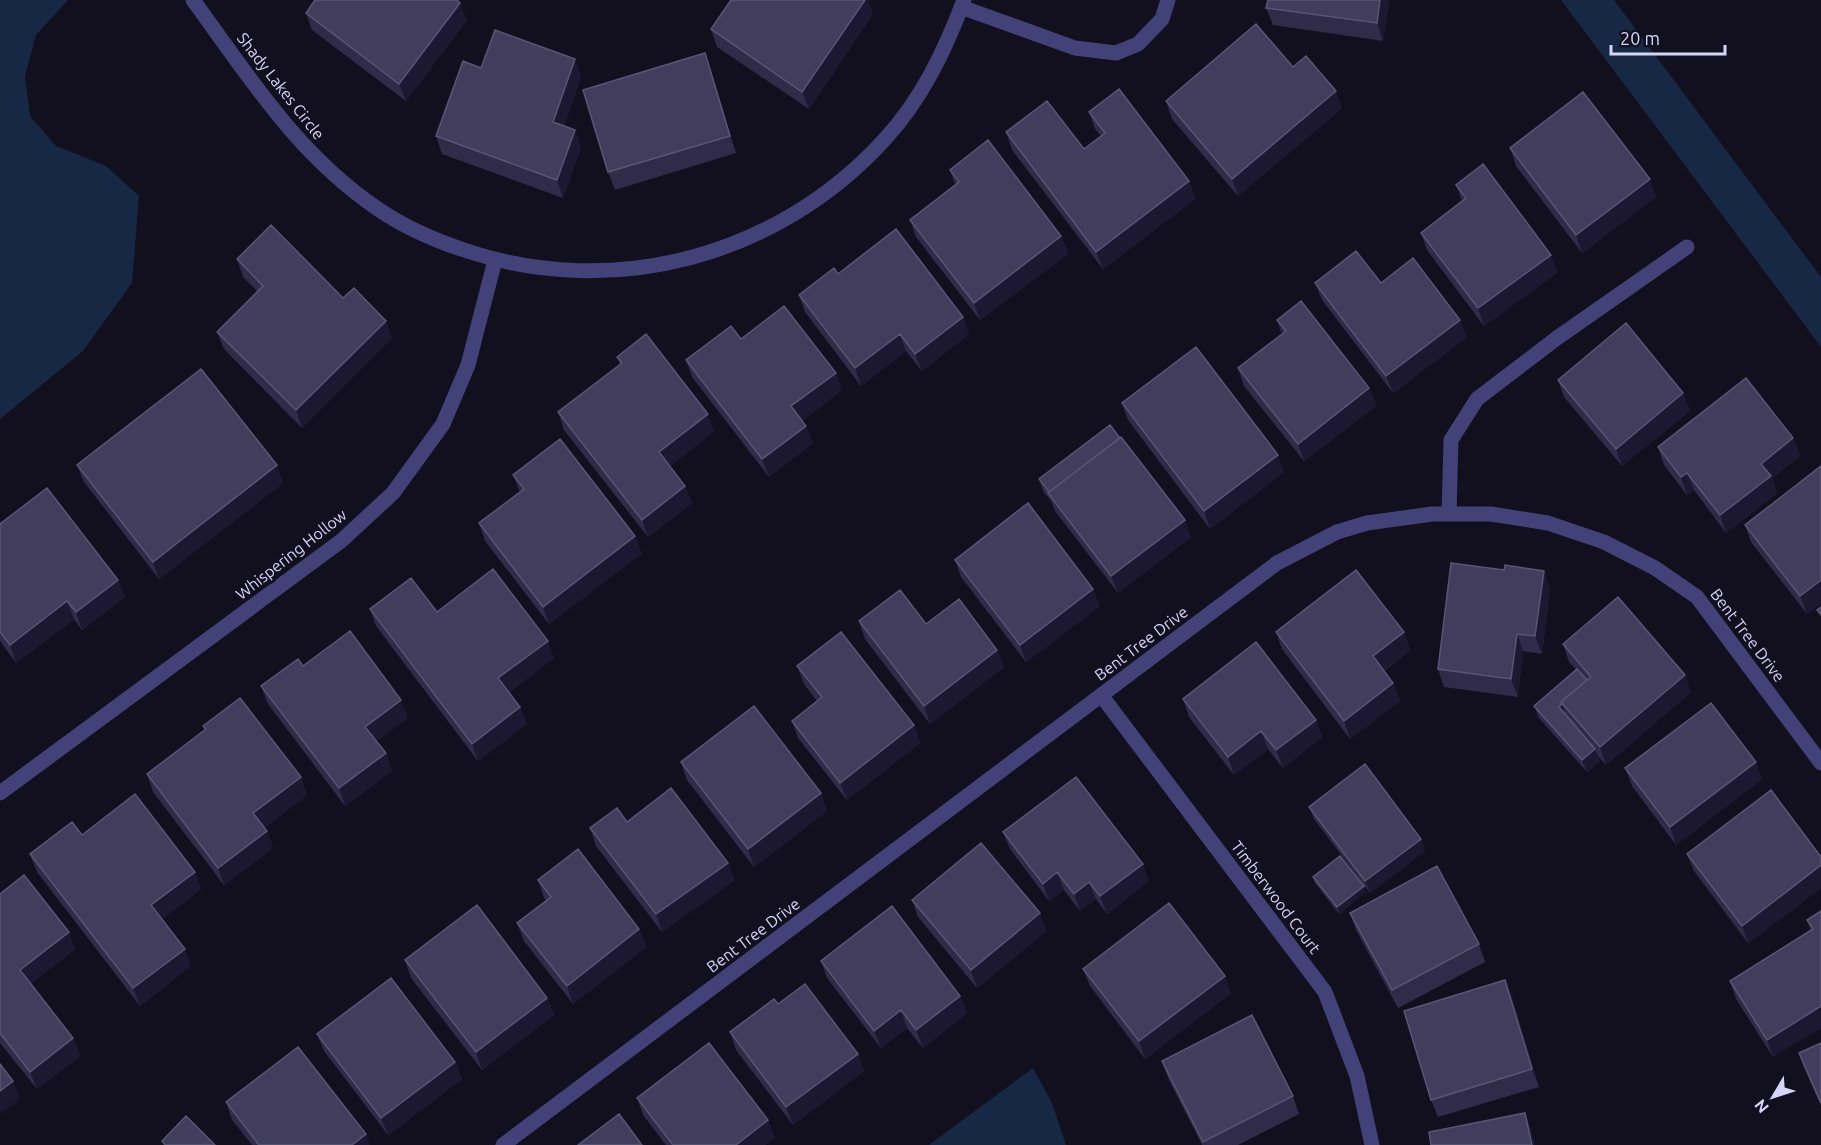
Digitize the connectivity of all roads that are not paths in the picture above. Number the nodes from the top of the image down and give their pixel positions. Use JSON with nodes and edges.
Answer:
{"nodes":[{"id":1,"x":193,"y":0,"type":"edge"},
{"id":2,"x":1168,"y":0,"type":"edge"},
{"id":3,"x":962,"y":4,"type":"edge"},
{"id":4,"x":1687,"y":247,"type":"dead end"},
{"id":5,"x":495,"y":260,"type":"junction"},
{"id":6,"x":1449,"y":514,"type":"junction"},
{"id":7,"x":1101,"y":695,"type":"junction"},
{"id":8,"x":1821,"y":763,"type":"edge"},
{"id":9,"x":0,"y":793,"type":"edge"},
{"id":10,"x":503,"y":1145,"type":"edge"},
{"id":11,"x":1372,"y":1145,"type":"edge"}],
"edges":[{"from":1,"to":5,"type":"street","name":"Shady Lakes Circle"},
{"from":2,"to":3,"type":"street"},
{"from":3,"to":5,"type":"street","name":"Shady Lakes Circle"},
{"from":4,"to":6,"type":"street"},
{"from":5,"to":9,"type":"street","name":"Whispering Hollow"},
{"from":6,"to":7,"type":"street","name":"Bent Tree Drive"},
{"from":6,"to":8,"type":"street","name":"Bent Tree Drive"},
{"from":7,"to":10,"type":"street","name":"Bent Tree Drive"},
{"from":7,"to":11,"type":"street","name":"Timberwood Court"}]}
